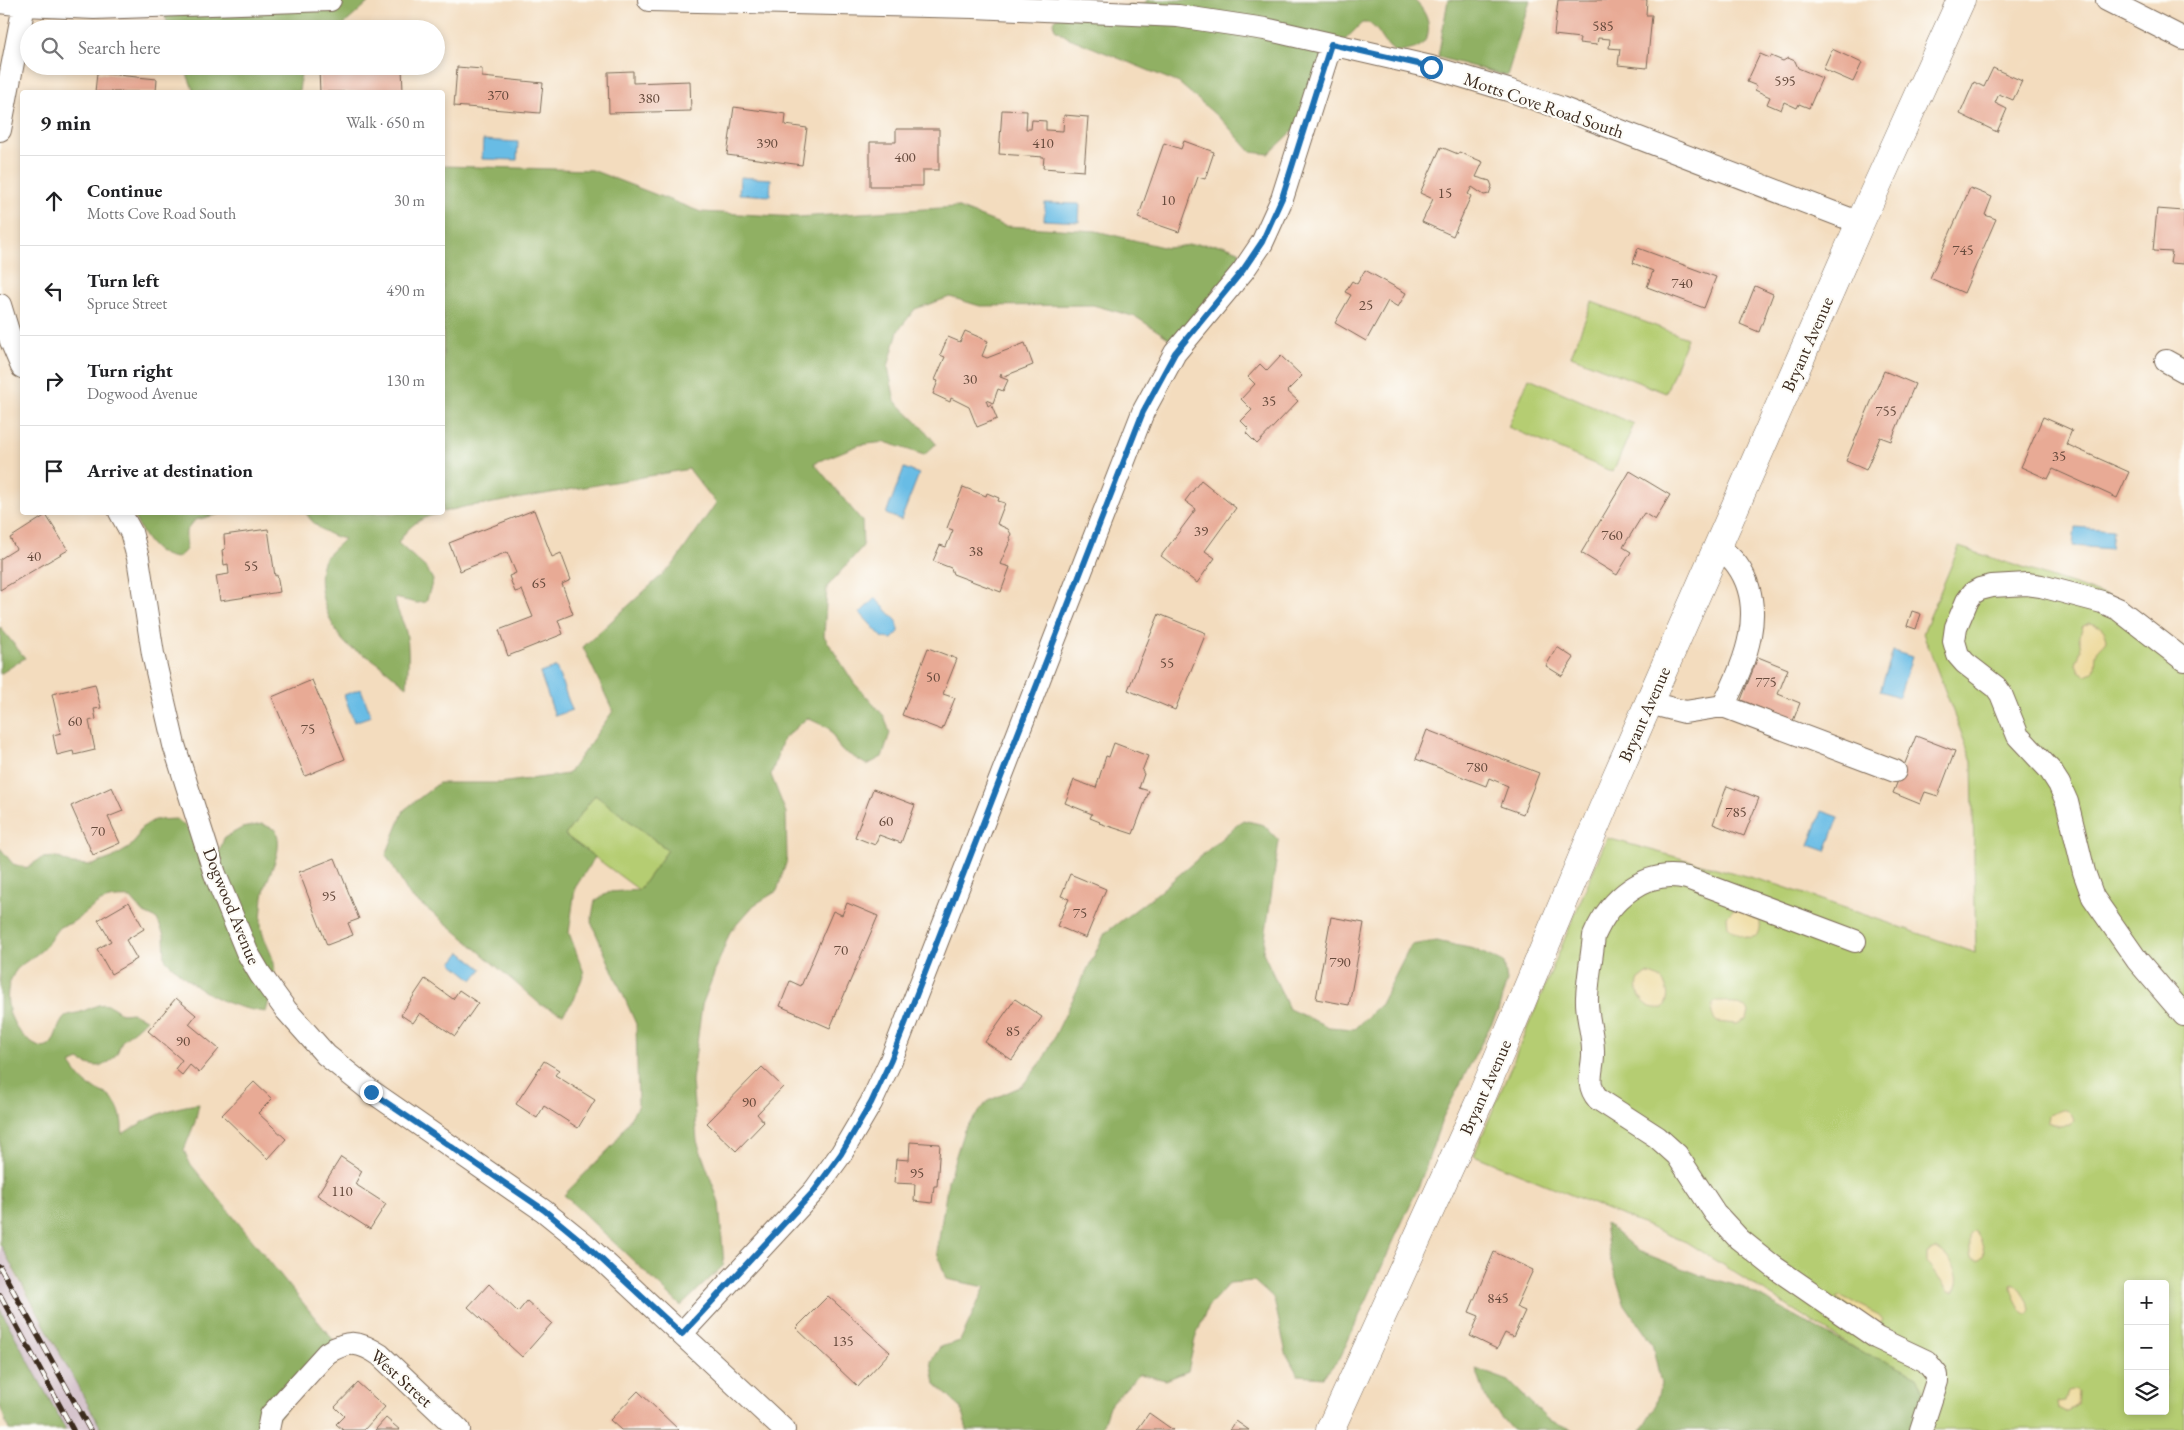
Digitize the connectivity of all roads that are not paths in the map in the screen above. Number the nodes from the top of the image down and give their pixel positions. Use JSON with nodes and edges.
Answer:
{"nodes":[{"id":1,"x":330,"y":0,"type":"edge"},
{"id":2,"x":649,"y":0,"type":"edge"},
{"id":3,"x":1961,"y":0,"type":"edge"},
{"id":4,"x":2107,"y":0,"type":"edge"},
{"id":5,"x":0,"y":2,"type":"edge"},
{"id":6,"x":24,"y":5,"type":"junction"},
{"id":7,"x":1129,"y":7,"type":"edge"},
{"id":8,"x":21,"y":20,"type":"edge"},
{"id":9,"x":20,"y":26,"type":"edge"},
{"id":10,"x":2184,"y":39,"type":"edge"},
{"id":11,"x":1331,"y":44,"type":"junction"},
{"id":12,"x":0,"y":130,"type":"edge"},
{"id":13,"x":1860,"y":223,"type":"junction"},
{"id":14,"x":0,"y":305,"type":"edge"},
{"id":15,"x":20,"y":363,"type":"edge"},
{"id":16,"x":122,"y":515,"type":"edge"},
{"id":17,"x":1718,"y":546,"type":"junction"},
{"id":18,"x":2184,"y":660,"type":"edge"},
{"id":19,"x":1649,"y":703,"type":"junction"},
{"id":20,"x":1723,"y":706,"type":"junction"},
{"id":21,"x":1895,"y":771,"type":"dead end"},
{"id":22,"x":1855,"y":941,"type":"dead end"},
{"id":23,"x":2184,"y":1015,"type":"edge"},
{"id":24,"x":682,"y":1334,"type":"junction"},
{"id":25,"x":268,"y":1430,"type":"edge"},
{"id":26,"x":459,"y":1430,"type":"edge"},
{"id":27,"x":784,"y":1430,"type":"edge"},
{"id":28,"x":1330,"y":1430,"type":"edge"},
{"id":29,"x":1921,"y":1430,"type":"edge"}],
"edges":[{"from":1,"to":6,"type":"street"},
{"from":2,"to":7,"type":"street","name":"Motts Cove Road South"},
{"from":3,"to":13,"type":"main road","name":"Bryant Avenue"},
{"from":4,"to":10,"type":"street"},
{"from":5,"to":6,"type":"street"},
{"from":6,"to":8,"type":"street"},
{"from":7,"to":11,"type":"street","name":"Motts Cove Road South"},
{"from":9,"to":12,"type":"street"},
{"from":11,"to":13,"type":"street","name":"Motts Cove Road South"},
{"from":11,"to":24,"type":"street"},
{"from":13,"to":17,"type":"main road","name":"Bryant Avenue"},
{"from":14,"to":15,"type":"street"},
{"from":16,"to":24,"type":"street","name":"Dogwood Avenue"},
{"from":17,"to":19,"type":"main road","name":"Bryant Avenue"},
{"from":17,"to":20,"type":"street"},
{"from":18,"to":23,"type":"street"},
{"from":19,"to":20,"type":"street"},
{"from":19,"to":28,"type":"main road","name":"Bryant Avenue"},
{"from":20,"to":21,"type":"street"},
{"from":22,"to":29,"type":"street"},
{"from":24,"to":27,"type":"street","name":"Dogwood Avenue"},
{"from":25,"to":26,"type":"street","name":"West Street"}]}
